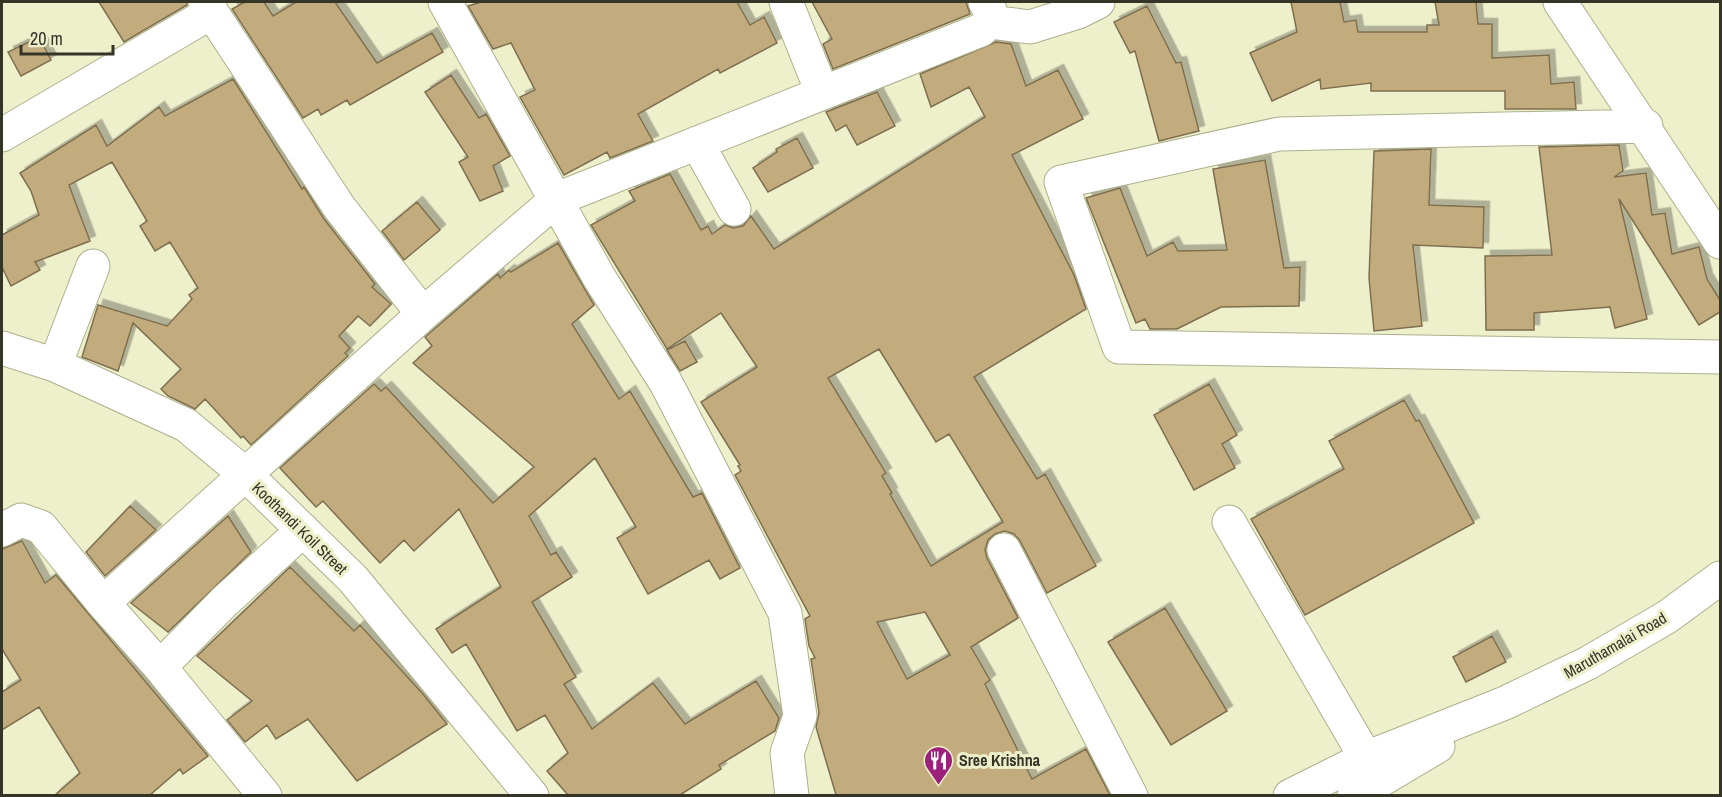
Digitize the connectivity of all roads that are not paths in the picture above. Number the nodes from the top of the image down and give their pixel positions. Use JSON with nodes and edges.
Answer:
{"nodes":[{"id":1,"x":445,"y":2,"type":"edge"},
{"id":2,"x":786,"y":2,"type":"edge"},
{"id":3,"x":1098,"y":2,"type":"edge"},
{"id":4,"x":1560,"y":2,"type":"edge"},
{"id":5,"x":208,"y":7,"type":"edge"},
{"id":6,"x":987,"y":12,"type":"edge"},
{"id":7,"x":822,"y":92,"type":"junction"},
{"id":8,"x":1646,"y":126,"type":"junction"},
{"id":9,"x":2,"y":135,"type":"edge"},
{"id":10,"x":697,"y":143,"type":"junction"},
{"id":11,"x":557,"y":199,"type":"junction"},
{"id":12,"x":734,"y":209,"type":"dead end"},
{"id":13,"x":1720,"y":242,"type":"edge"},
{"id":14,"x":93,"y":266,"type":"dead end"},
{"id":15,"x":423,"y":314,"type":"junction"},
{"id":16,"x":2,"y":348,"type":"edge"},
{"id":17,"x":1720,"y":357,"type":"edge"},
{"id":18,"x":55,"y":365,"type":"junction"},
{"id":19,"x":244,"y":474,"type":"junction"},
{"id":20,"x":1229,"y":522,"type":"dead end"},
{"id":21,"x":2,"y":530,"type":"edge"},
{"id":22,"x":303,"y":530,"type":"junction"},
{"id":23,"x":1004,"y":550,"type":"dead end"},
{"id":24,"x":1720,"y":578,"type":"edge"},
{"id":25,"x":103,"y":603,"type":"junction"},
{"id":26,"x":160,"y":667,"type":"junction"},
{"id":27,"x":1505,"y":703,"type":"junction"},
{"id":28,"x":1366,"y":758,"type":"junction"},
{"id":29,"x":265,"y":795,"type":"edge"},
{"id":30,"x":532,"y":795,"type":"edge"},
{"id":31,"x":792,"y":795,"type":"edge"},
{"id":32,"x":1131,"y":795,"type":"edge"},
{"id":33,"x":1290,"y":795,"type":"edge"},
{"id":34,"x":1354,"y":795,"type":"edge"}],
"edges":[{"from":1,"to":11,"type":"street"},
{"from":2,"to":7,"type":"street"},
{"from":3,"to":6,"type":"street"},
{"from":4,"to":8,"type":"street"},
{"from":5,"to":9,"type":"street"},
{"from":5,"to":15,"type":"street"},
{"from":6,"to":7,"type":"street"},
{"from":7,"to":10,"type":"street"},
{"from":8,"to":13,"type":"street"},
{"from":8,"to":17,"type":"street"},
{"from":10,"to":11,"type":"street"},
{"from":10,"to":12,"type":"street"},
{"from":11,"to":15,"type":"street"},
{"from":11,"to":31,"type":"street"},
{"from":14,"to":18,"type":"street"},
{"from":15,"to":19,"type":"street"},
{"from":16,"to":18,"type":"street","name":"Koothandi Koil Street"},
{"from":18,"to":19,"type":"street","name":"Koothandi Koil Street"},
{"from":19,"to":22,"type":"street","name":"Koothandi Koil Street"},
{"from":19,"to":25,"type":"street"},
{"from":20,"to":28,"type":"street"},
{"from":21,"to":25,"type":"street"},
{"from":22,"to":26,"type":"street"},
{"from":22,"to":30,"type":"street","name":"Koothandi Koil Street"},
{"from":23,"to":32,"type":"street"},
{"from":24,"to":27,"type":"street","name":"Maruthamalai Road"},
{"from":25,"to":26,"type":"street"},
{"from":26,"to":29,"type":"street"},
{"from":27,"to":28,"type":"street","name":"Maruthamalai Road"},
{"from":27,"to":34,"type":"street","name":"Maruthamalai Road"},
{"from":28,"to":33,"type":"street","name":"Maruthamalai Road"}]}
